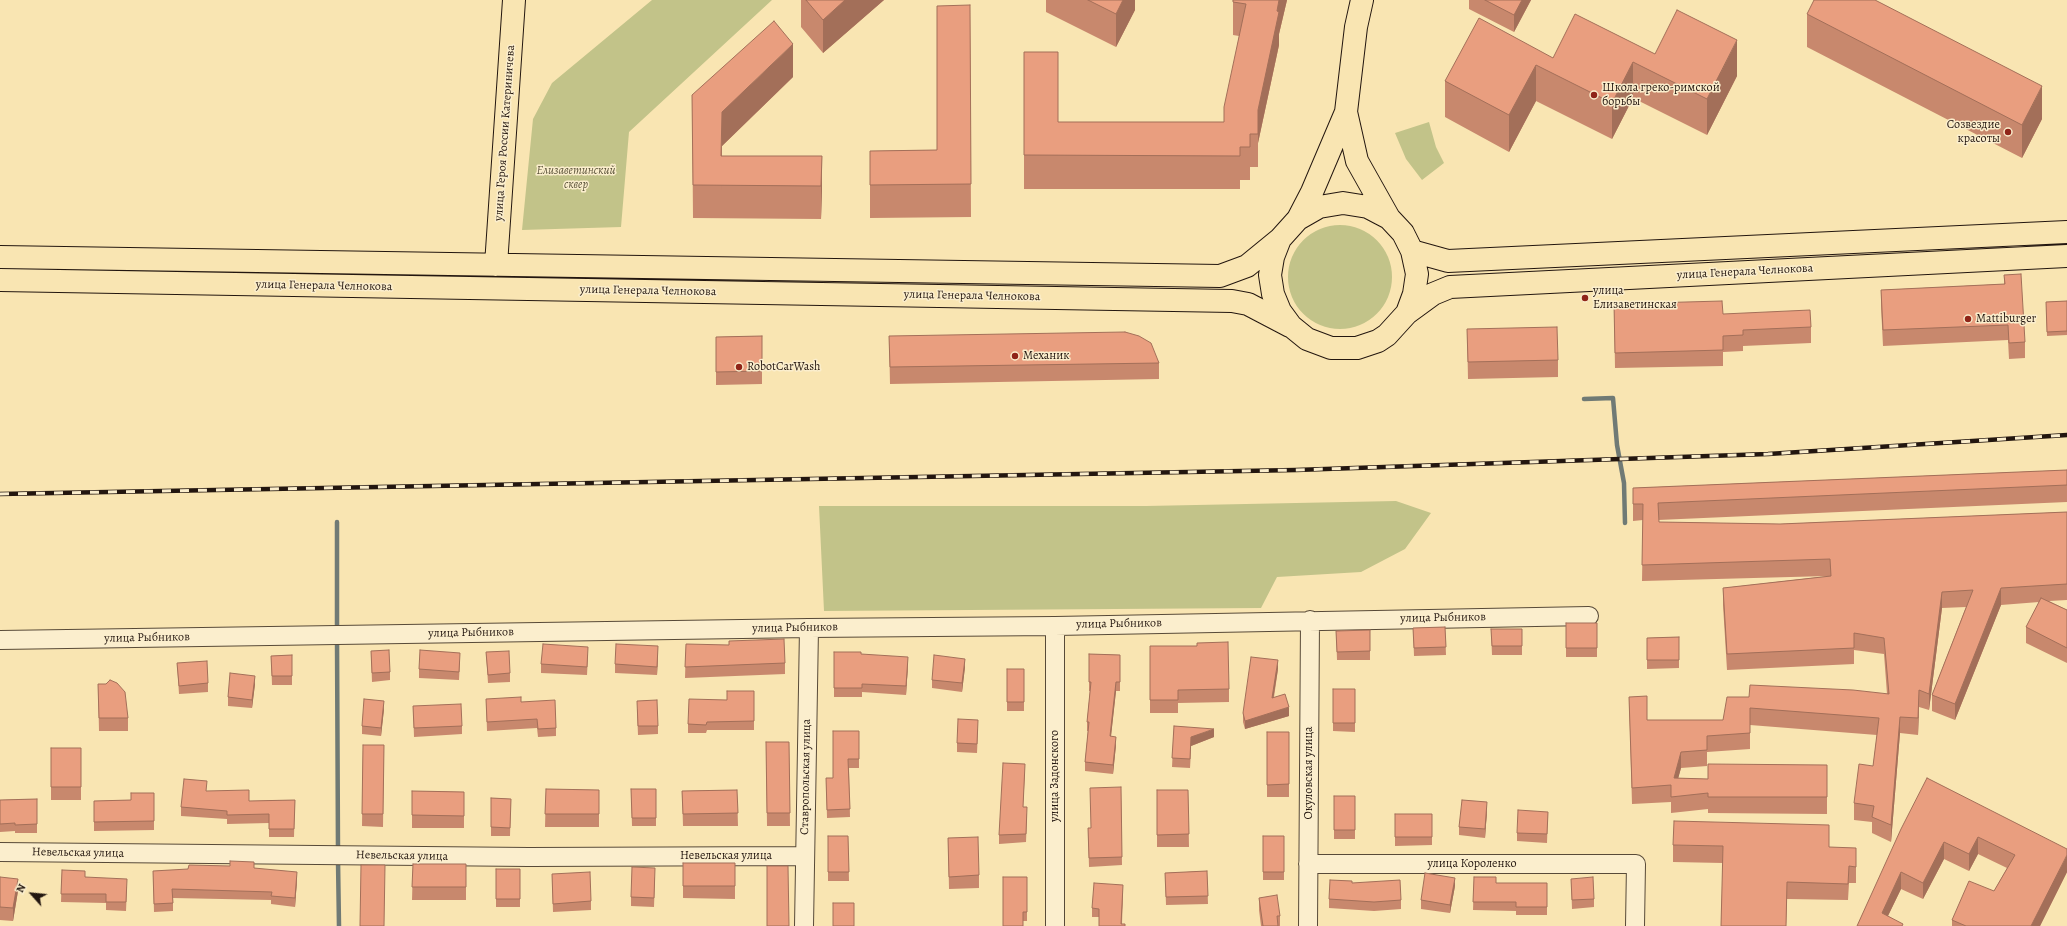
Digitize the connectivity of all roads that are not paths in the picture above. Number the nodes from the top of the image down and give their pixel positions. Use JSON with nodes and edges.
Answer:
{"nodes":[{"id":1,"x":514,"y":0,"type":"edge"},
{"id":2,"x":1362,"y":0,"type":"edge"},
{"id":3,"x":1346,"y":112,"type":"junction"},
{"id":4,"x":1389,"y":218,"type":"junction"},
{"id":5,"x":1298,"y":219,"type":"junction"},
{"id":6,"x":2067,"y":232,"type":"edge"},
{"id":7,"x":1280,"y":239,"type":"junction"},
{"id":8,"x":1412,"y":251,"type":"junction"},
{"id":9,"x":2067,"y":256,"type":"edge"},
{"id":10,"x":0,"y":257,"type":"edge"},
{"id":11,"x":496,"y":265,"type":"junction"},
{"id":12,"x":0,"y":280,"type":"edge"},
{"id":13,"x":1407,"y":313,"type":"junction"},
{"id":14,"x":1291,"y":326,"type":"junction"},
{"id":15,"x":1589,"y":616,"type":"dead end"},
{"id":16,"x":1310,"y":620,"type":"junction"},
{"id":17,"x":1055,"y":626,"type":"junction"},
{"id":18,"x":809,"y":628,"type":"junction"},
{"id":19,"x":0,"y":640,"type":"edge"},
{"id":20,"x":0,"y":852,"type":"edge"},
{"id":21,"x":804,"y":856,"type":"junction"},
{"id":22,"x":1308,"y":864,"type":"junction"},
{"id":23,"x":804,"y":926,"type":"edge"},
{"id":24,"x":1055,"y":926,"type":"edge"},
{"id":25,"x":1308,"y":926,"type":"edge"},
{"id":26,"x":1635,"y":926,"type":"edge"}],
"edges":[{"from":1,"to":11,"type":"main road","name":"улица Героя России Катериничева"},
{"from":2,"to":3,"type":"main road"},
{"from":3,"to":4,"type":"main road"},
{"from":3,"to":5,"type":"main road"},
{"from":4,"to":5,"type":"main road","name":"улица Генерала Челнокова"},
{"from":4,"to":8,"type":"main road","name":"улица Генерала Челнокова"},
{"from":5,"to":7,"type":"main road","name":"улица Генерала Челнокова"},
{"from":6,"to":8,"type":"main road","name":"улица Генерала Челнокова"},
{"from":7,"to":11,"type":"main road","name":"улица Генерала Челнокова"},
{"from":7,"to":14,"type":"main road","name":"улица Генерала Челнокова"},
{"from":8,"to":13,"type":"main road","name":"улица Генерала Челнокова"},
{"from":9,"to":13,"type":"main road","name":"улица Генерала Челнокова"},
{"from":10,"to":11,"type":"main road","name":"улица Генерала Челнокова"},
{"from":12,"to":14,"type":"main road","name":"улица Генерала Челнокова"},
{"from":13,"to":14,"type":"main road","name":"улица Генерала Челнокова"},
{"from":15,"to":16,"type":"street","name":"улица Рыбников"},
{"from":16,"to":17,"type":"street","name":"улица Рыбников"},
{"from":16,"to":22,"type":"street","name":"Окуловская улица"},
{"from":17,"to":18,"type":"street","name":"улица Рыбников"},
{"from":17,"to":24,"type":"street","name":"улица Задонского"},
{"from":18,"to":19,"type":"street","name":"улица Рыбников"},
{"from":18,"to":21,"type":"street","name":"Ставропольская улица"},
{"from":20,"to":21,"type":"street","name":"Невельская улица"},
{"from":21,"to":23,"type":"street","name":"Ставропольская улица"},
{"from":22,"to":25,"type":"street","name":"Окуловская улица"},
{"from":22,"to":26,"type":"street","name":"улица Короленко"}]}
